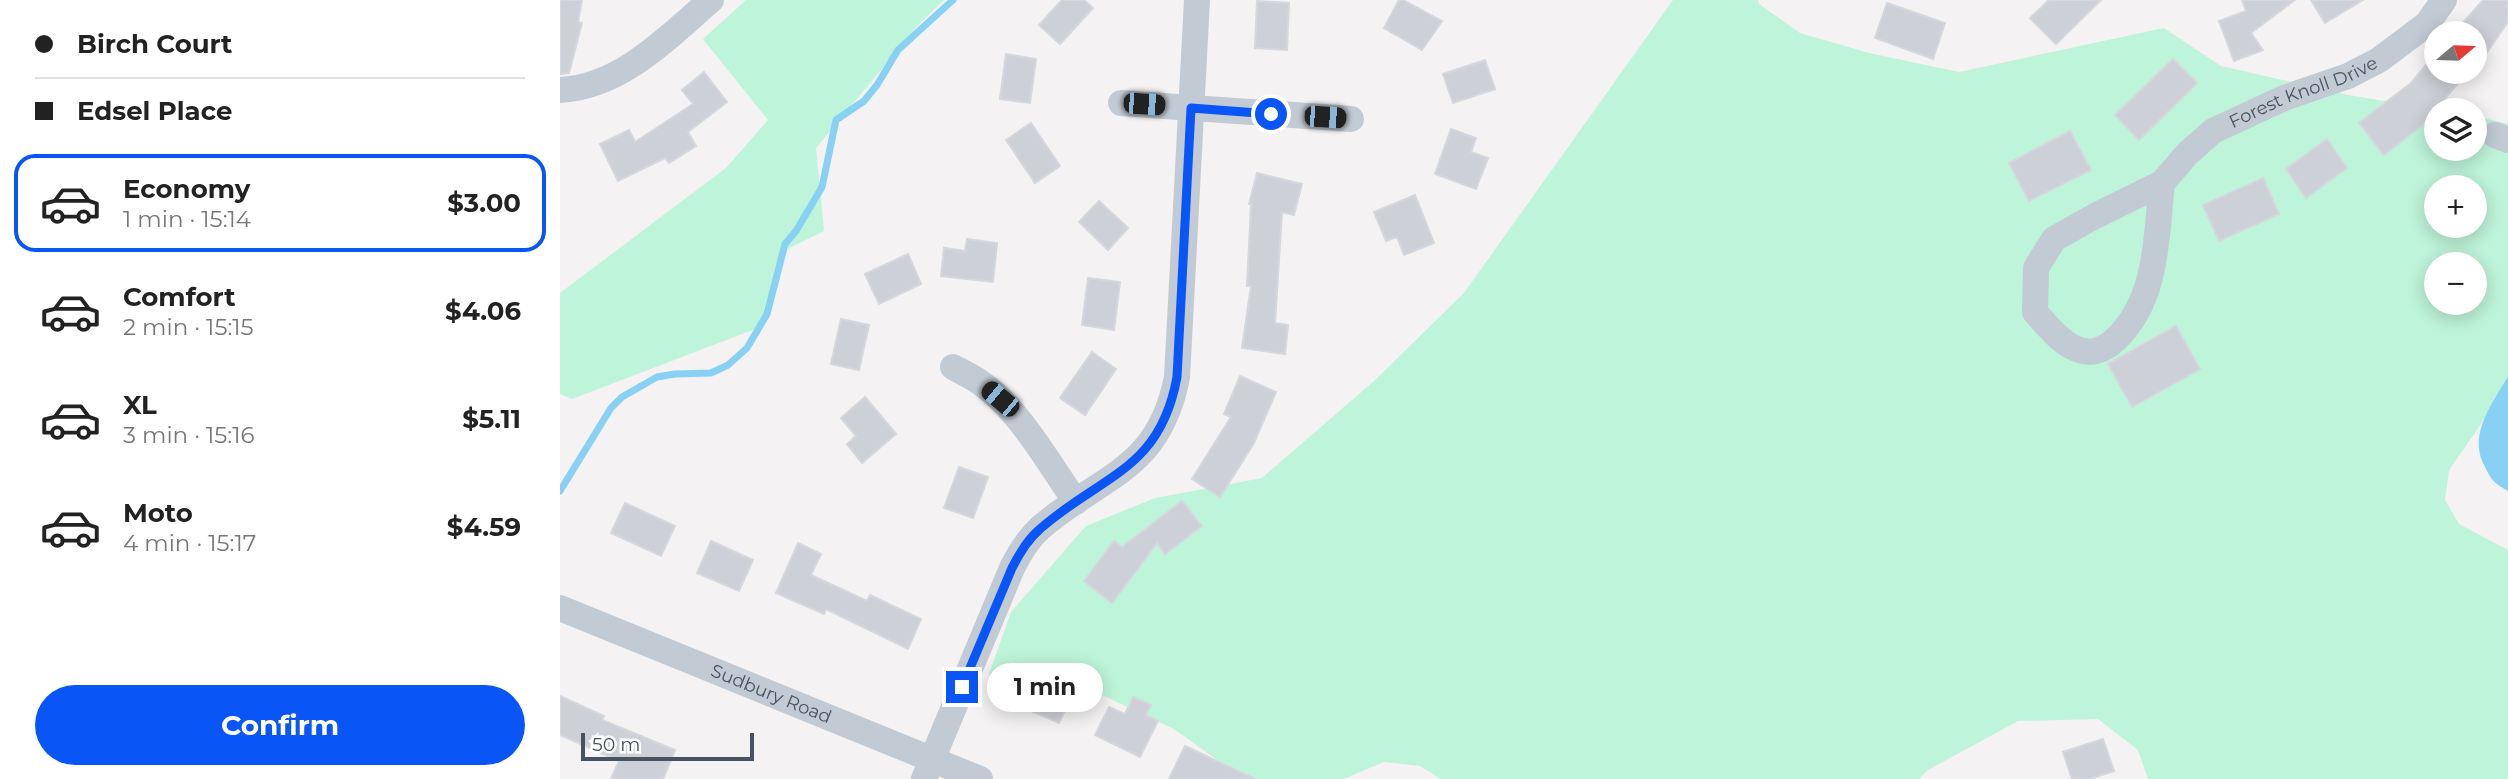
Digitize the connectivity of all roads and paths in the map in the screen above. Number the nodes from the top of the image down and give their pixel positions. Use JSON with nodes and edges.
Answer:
{"nodes":[{"id":1,"x":711,"y":0,"type":"edge"},
{"id":2,"x":1197,"y":0,"type":"edge"},
{"id":3,"x":2444,"y":0,"type":"edge"},
{"id":4,"x":560,"y":90,"type":"edge"},
{"id":5,"x":1121,"y":103,"type":"dead end"},
{"id":6,"x":1191,"y":108,"type":"junction"},
{"id":7,"x":1352,"y":119,"type":"dead end"},
{"id":8,"x":2162,"y":183,"type":"junction"},
{"id":9,"x":953,"y":367,"type":"dead end"},
{"id":10,"x":1076,"y":502,"type":"junction"},
{"id":11,"x":560,"y":608,"type":"edge"},
{"id":12,"x":928,"y":769,"type":"edge"},
{"id":13,"x":981,"y":779,"type":"edge"}],
"edges":[{"from":1,"to":4,"type":"street"},
{"from":2,"to":6,"type":"street"},
{"from":3,"to":8,"type":"street","name":"Forest Knoll Drive"},
{"from":5,"to":6,"type":"street"},
{"from":6,"to":7,"type":"street"},
{"from":6,"to":10,"type":"street"},
{"from":8,"to":8,"type":"street","name":"Forest Knoll Drive"},
{"from":9,"to":10,"type":"street"},
{"from":10,"to":12,"type":"street"},
{"from":11,"to":12,"type":"street","name":"Sudbury Road"},
{"from":12,"to":13,"type":"street","name":"Sudbury Road"}]}
